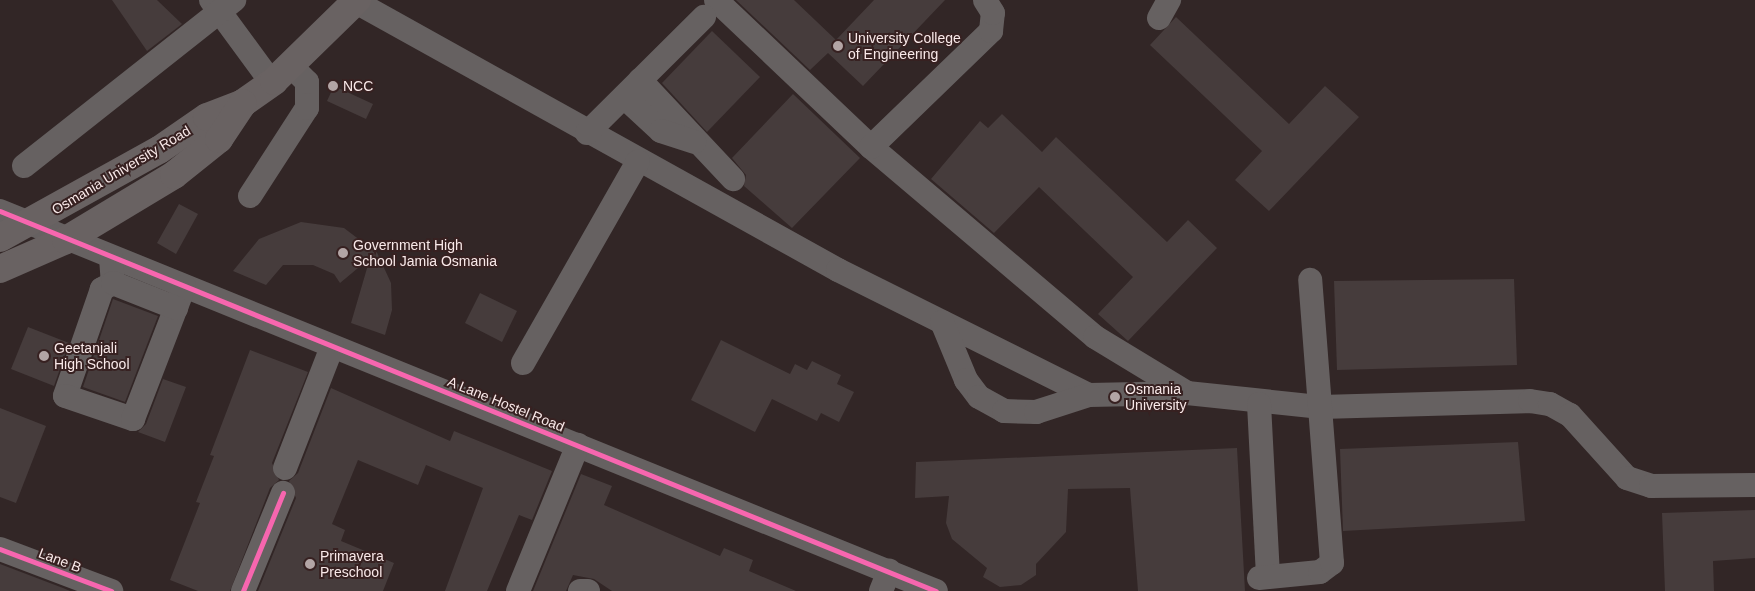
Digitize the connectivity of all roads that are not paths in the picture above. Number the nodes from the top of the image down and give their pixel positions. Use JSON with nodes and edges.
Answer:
{"nodes":[{"id":1,"x":986,"y":0,"type":"edge"},
{"id":2,"x":356,"y":1,"type":"edge"},
{"id":3,"x":222,"y":4,"type":"edge"},
{"id":4,"x":710,"y":9,"type":"edge"},
{"id":5,"x":281,"y":74,"type":"junction"},
{"id":6,"x":640,"y":80,"type":"junction"},
{"id":7,"x":624,"y":97,"type":"junction"},
{"id":8,"x":243,"y":103,"type":"junction"},
{"id":9,"x":587,"y":133,"type":"junction"},
{"id":10,"x":695,"y":142,"type":"junction"},
{"id":11,"x":871,"y":147,"type":"junction"},
{"id":12,"x":638,"y":161,"type":"junction"},
{"id":13,"x":24,"y":166,"type":"dead end"},
{"id":14,"x":733,"y":179,"type":"dead end"},
{"id":15,"x":250,"y":196,"type":"dead end"},
{"id":16,"x":0,"y":211,"type":"edge"},
{"id":17,"x":31,"y":224,"type":"junction"},
{"id":18,"x":0,"y":238,"type":"edge"},
{"id":19,"x":66,"y":240,"type":"junction"},
{"id":20,"x":111,"y":257,"type":"junction"},
{"id":21,"x":0,"y":269,"type":"edge"},
{"id":22,"x":1310,"y":280,"type":"dead end"},
{"id":23,"x":113,"y":283,"type":"junction"},
{"id":24,"x":180,"y":298,"type":"junction"},
{"id":25,"x":942,"y":322,"type":"junction"},
{"id":26,"x":332,"y":347,"type":"junction"},
{"id":27,"x":523,"y":363,"type":"dead end"},
{"id":28,"x":1187,"y":393,"type":"junction"},
{"id":29,"x":1089,"y":395,"type":"junction"},
{"id":30,"x":1259,"y":404,"type":"junction"},
{"id":31,"x":1321,"y":407,"type":"junction"},
{"id":32,"x":578,"y":445,"type":"junction"},
{"id":33,"x":285,"y":468,"type":"dead end"},
{"id":34,"x":1755,"y":485,"type":"edge"},
{"id":35,"x":283,"y":493,"type":"dead end"},
{"id":36,"x":0,"y":549,"type":"edge"},
{"id":37,"x":885,"y":581,"type":"edge"},
{"id":38,"x":111,"y":591,"type":"edge"},
{"id":39,"x":243,"y":591,"type":"edge"},
{"id":40,"x":518,"y":591,"type":"edge"},
{"id":41,"x":580,"y":591,"type":"edge"},
{"id":42,"x":588,"y":591,"type":"edge"},
{"id":43,"x":936,"y":591,"type":"edge"}],
"edges":[{"from":1,"to":11,"type":"street"},
{"from":2,"to":5,"type":"main road","name":"Osmania University Road"},
{"from":2,"to":9,"type":"street"},
{"from":3,"to":5,"type":"street"},
{"from":3,"to":13,"type":"street"},
{"from":4,"to":6,"type":"street"},
{"from":4,"to":11,"type":"street"},
{"from":5,"to":8,"type":"main road","name":"Osmania University Road"},
{"from":5,"to":15,"type":"street"},
{"from":6,"to":7,"type":"street"},
{"from":6,"to":10,"type":"street"},
{"from":7,"to":9,"type":"street"},
{"from":7,"to":10,"type":"street"},
{"from":8,"to":17,"type":"main road","name":"Osmania University Road"},
{"from":8,"to":19,"type":"main road","name":"Osmania University Road"},
{"from":9,"to":12,"type":"street"},
{"from":10,"to":14,"type":"street"},
{"from":11,"to":28,"type":"street"},
{"from":12,"to":25,"type":"street"},
{"from":12,"to":27,"type":"street"},
{"from":16,"to":17,"type":"street","name":"A Lane Hostel Road"},
{"from":17,"to":18,"type":"main road","name":"Osmania University Road"},
{"from":17,"to":19,"type":"street","name":"A Lane Hostel Road"},
{"from":19,"to":20,"type":"street","name":"A Lane Hostel Road"},
{"from":19,"to":21,"type":"main road","name":"Osmania University Road"},
{"from":20,"to":23,"type":"street"},
{"from":20,"to":24,"type":"street","name":"A Lane Hostel Road"},
{"from":22,"to":31,"type":"street"},
{"from":23,"to":24,"type":"street"},
{"from":23,"to":24,"type":"street"},
{"from":24,"to":26,"type":"street","name":"A Lane Hostel Road"},
{"from":25,"to":29,"type":"street"},
{"from":25,"to":29,"type":"street"},
{"from":26,"to":32,"type":"street","name":"A Lane Hostel Road"},
{"from":26,"to":33,"type":"street"},
{"from":28,"to":29,"type":"street"},
{"from":28,"to":30,"type":"street"},
{"from":30,"to":31,"type":"street"},
{"from":30,"to":31,"type":"street"},
{"from":31,"to":34,"type":"street"},
{"from":32,"to":37,"type":"street","name":"A Lane Hostel Road"},
{"from":32,"to":40,"type":"street"},
{"from":35,"to":39,"type":"street"},
{"from":36,"to":38,"type":"street","name":"Lane B"},
{"from":37,"to":43,"type":"street","name":"A Lane Hostel Road"},
{"from":41,"to":42,"type":"street"}]}
